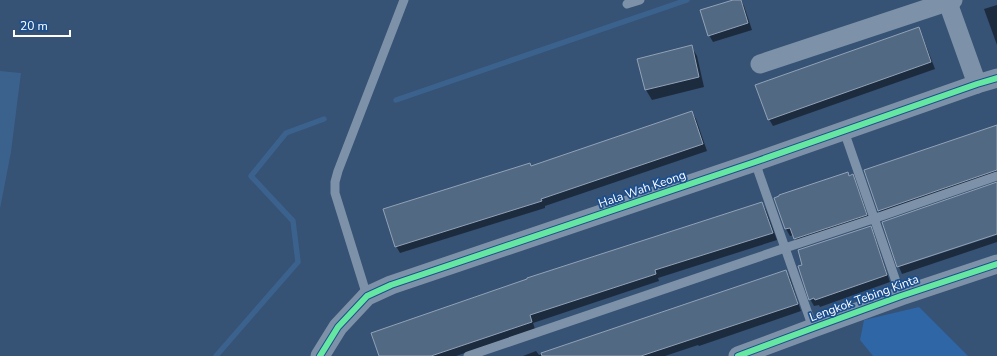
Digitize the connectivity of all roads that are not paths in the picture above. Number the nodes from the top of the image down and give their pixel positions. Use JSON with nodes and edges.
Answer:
{"nodes":[{"id":1,"x":404,"y":0,"type":"edge"},
{"id":2,"x":640,"y":0,"type":"edge"},
{"id":3,"x":949,"y":1,"type":"edge"},
{"id":4,"x":627,"y":4,"type":"dead end"},
{"id":5,"x":760,"y":64,"type":"dead end"},
{"id":6,"x":997,"y":78,"type":"edge"},
{"id":7,"x":977,"y":84,"type":"junction"},
{"id":8,"x":844,"y":131,"type":"junction"},
{"id":9,"x":756,"y":162,"type":"junction"},
{"id":10,"x":997,"y":176,"type":"edge"},
{"id":11,"x":873,"y":219,"type":"junction"},
{"id":12,"x":785,"y":248,"type":"junction"},
{"id":13,"x":997,"y":264,"type":"edge"},
{"id":14,"x":367,"y":296,"type":"junction"},
{"id":15,"x":901,"y":296,"type":"junction"},
{"id":16,"x":814,"y":328,"type":"junction"},
{"id":17,"x":769,"y":350,"type":"edge"},
{"id":18,"x":320,"y":356,"type":"edge"},
{"id":19,"x":468,"y":356,"type":"edge"},
{"id":20,"x":738,"y":356,"type":"edge"}],
"edges":[{"from":1,"to":14,"type":"lane"},
{"from":2,"to":4,"type":"lane"},
{"from":3,"to":5,"type":"street"},
{"from":3,"to":7,"type":"street"},
{"from":6,"to":7,"type":"street","name":"Hala Wah Keong"},
{"from":7,"to":8,"type":"street","name":"Hala Wah Keong"},
{"from":8,"to":9,"type":"street","name":"Hala Wah Keong"},
{"from":8,"to":11,"type":"lane"},
{"from":9,"to":12,"type":"lane"},
{"from":9,"to":14,"type":"street","name":"Hala Wah Keong"},
{"from":10,"to":11,"type":"lane"},
{"from":11,"to":12,"type":"lane"},
{"from":11,"to":15,"type":"lane"},
{"from":12,"to":16,"type":"lane"},
{"from":12,"to":19,"type":"lane"},
{"from":13,"to":15,"type":"street","name":"Lengkok Tebing Kinta"},
{"from":14,"to":18,"type":"street","name":"Hala Wah Keong"},
{"from":15,"to":16,"type":"street","name":"Lengkok Tebing Kinta"},
{"from":16,"to":17,"type":"street","name":"Lengkok Tebing Kinta"},
{"from":17,"to":20,"type":"street","name":"Lengkok Tebing Kinta"}]}
